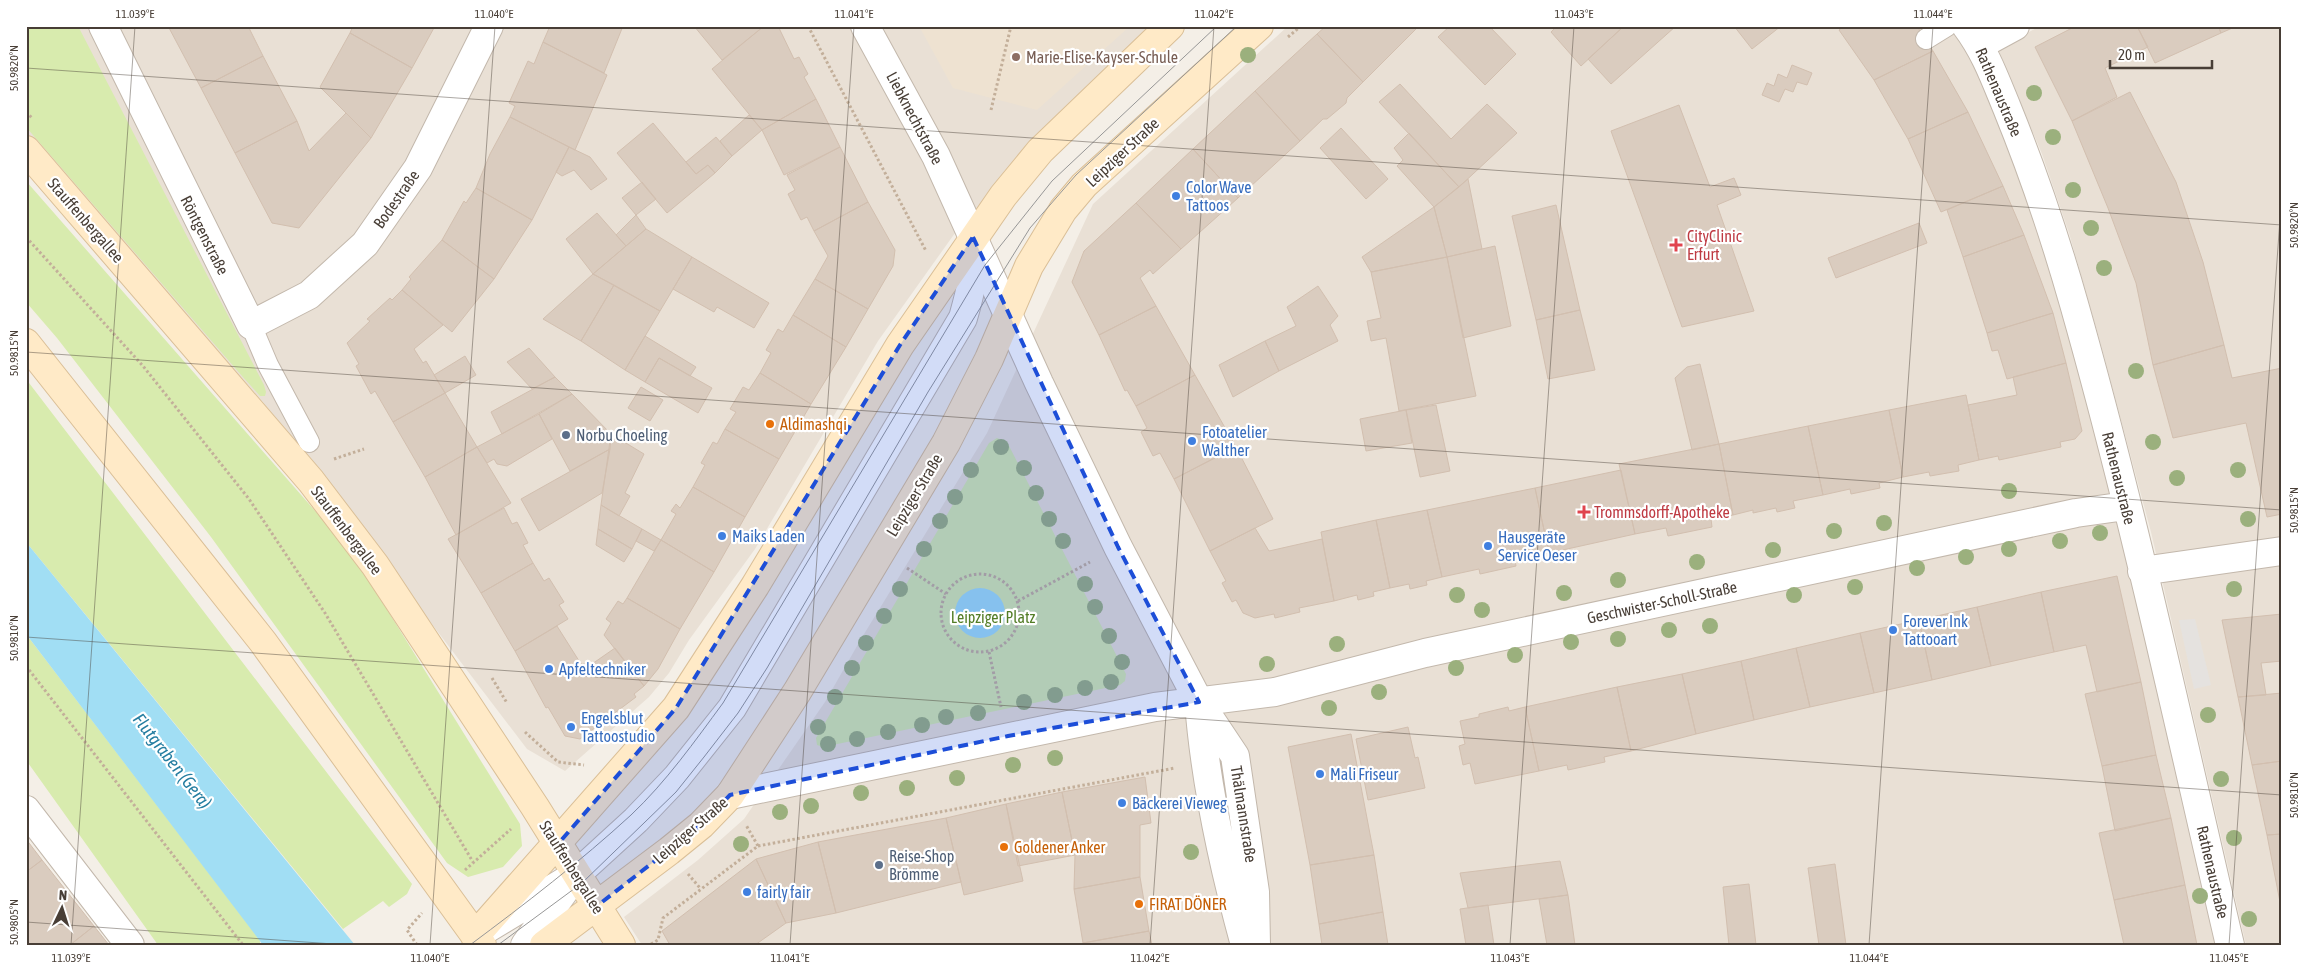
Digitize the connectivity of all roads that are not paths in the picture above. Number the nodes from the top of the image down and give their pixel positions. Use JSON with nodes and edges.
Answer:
{"nodes":[{"id":1,"x":103,"y":26,"type":"edge"},
{"id":2,"x":489,"y":26,"type":"edge"},
{"id":3,"x":865,"y":26,"type":"edge"},
{"id":4,"x":1170,"y":26,"type":"edge"},
{"id":5,"x":1259,"y":26,"type":"edge"},
{"id":6,"x":1947,"y":26,"type":"edge"},
{"id":7,"x":2015,"y":26,"type":"edge"},
{"id":8,"x":1973,"y":36,"type":"edge"},
{"id":9,"x":1926,"y":39,"type":"dead end"},
{"id":10,"x":26,"y":150,"type":"edge"},
{"id":11,"x":973,"y":238,"type":"junction"},
{"id":12,"x":1008,"y":314,"type":"junction"},
{"id":13,"x":251,"y":326,"type":"junction"},
{"id":14,"x":26,"y":343,"type":"edge"},
{"id":15,"x":309,"y":442,"type":"dead end"},
{"id":16,"x":2126,"y":506,"type":"junction"},
{"id":17,"x":2282,"y":551,"type":"edge"},
{"id":18,"x":2142,"y":570,"type":"junction"},
{"id":19,"x":1199,"y":702,"type":"junction"},
{"id":20,"x":730,"y":796,"type":"junction"},
{"id":21,"x":26,"y":810,"type":"edge"},
{"id":22,"x":558,"y":844,"type":"junction"},
{"id":23,"x":577,"y":874,"type":"junction"},
{"id":24,"x":597,"y":906,"type":"junction"},
{"id":25,"x":474,"y":942,"type":"edge"},
{"id":26,"x":130,"y":945,"type":"edge"},
{"id":27,"x":525,"y":945,"type":"edge"},
{"id":28,"x":544,"y":945,"type":"edge"},
{"id":29,"x":621,"y":945,"type":"edge"},
{"id":30,"x":1245,"y":945,"type":"edge"},
{"id":31,"x":1256,"y":945,"type":"edge"},
{"id":32,"x":2230,"y":945,"type":"edge"}],
"edges":[{"from":1,"to":13,"type":"street","name":"Röntgenstraße"},
{"from":2,"to":13,"type":"street","name":"Bodestraße"},
{"from":3,"to":11,"type":"street","name":"Liebknechtstraße"},
{"from":4,"to":11,"type":"main road"},
{"from":5,"to":12,"type":"main road","name":"Leipziger Straße"},
{"from":6,"to":9,"type":"lane"},
{"from":7,"to":8,"type":"street"},
{"from":8,"to":16,"type":"street","name":"Rathenaustraße"},
{"from":10,"to":22,"type":"main road","name":"Stauffenbergallee"},
{"from":11,"to":12,"type":"street"},
{"from":11,"to":22,"type":"main road"},
{"from":11,"to":23,"type":"street"},
{"from":12,"to":19,"type":"street"},
{"from":12,"to":20,"type":"main road","name":"Leipziger Straße"},
{"from":13,"to":15,"type":"lane","name":"Röntgenstraße"},
{"from":14,"to":25,"type":"main road"},
{"from":16,"to":18,"type":"street","name":"Rathenaustraße"},
{"from":16,"to":19,"type":"street","name":"Geschwister-Scholl-Straße"},
{"from":17,"to":18,"type":"street"},
{"from":18,"to":32,"type":"street","name":"Rathenaustraße"},
{"from":19,"to":20,"type":"street"},
{"from":19,"to":30,"type":"street","name":"Thälmannstraße"},
{"from":19,"to":31,"type":"street","name":"Thälmannstraße"},
{"from":20,"to":24,"type":"main road","name":"Leipziger Straße"},
{"from":21,"to":26,"type":"street"},
{"from":22,"to":23,"type":"main road","name":"Stauffenbergallee"},
{"from":22,"to":25,"type":"main road"},
{"from":23,"to":24,"type":"main road","name":"Stauffenbergallee"},
{"from":23,"to":25,"type":"street"},
{"from":23,"to":27,"type":"street"},
{"from":24,"to":28,"type":"main road","name":"Leipziger Straße"},
{"from":24,"to":29,"type":"main road","name":"Stauffenbergallee"}]}
